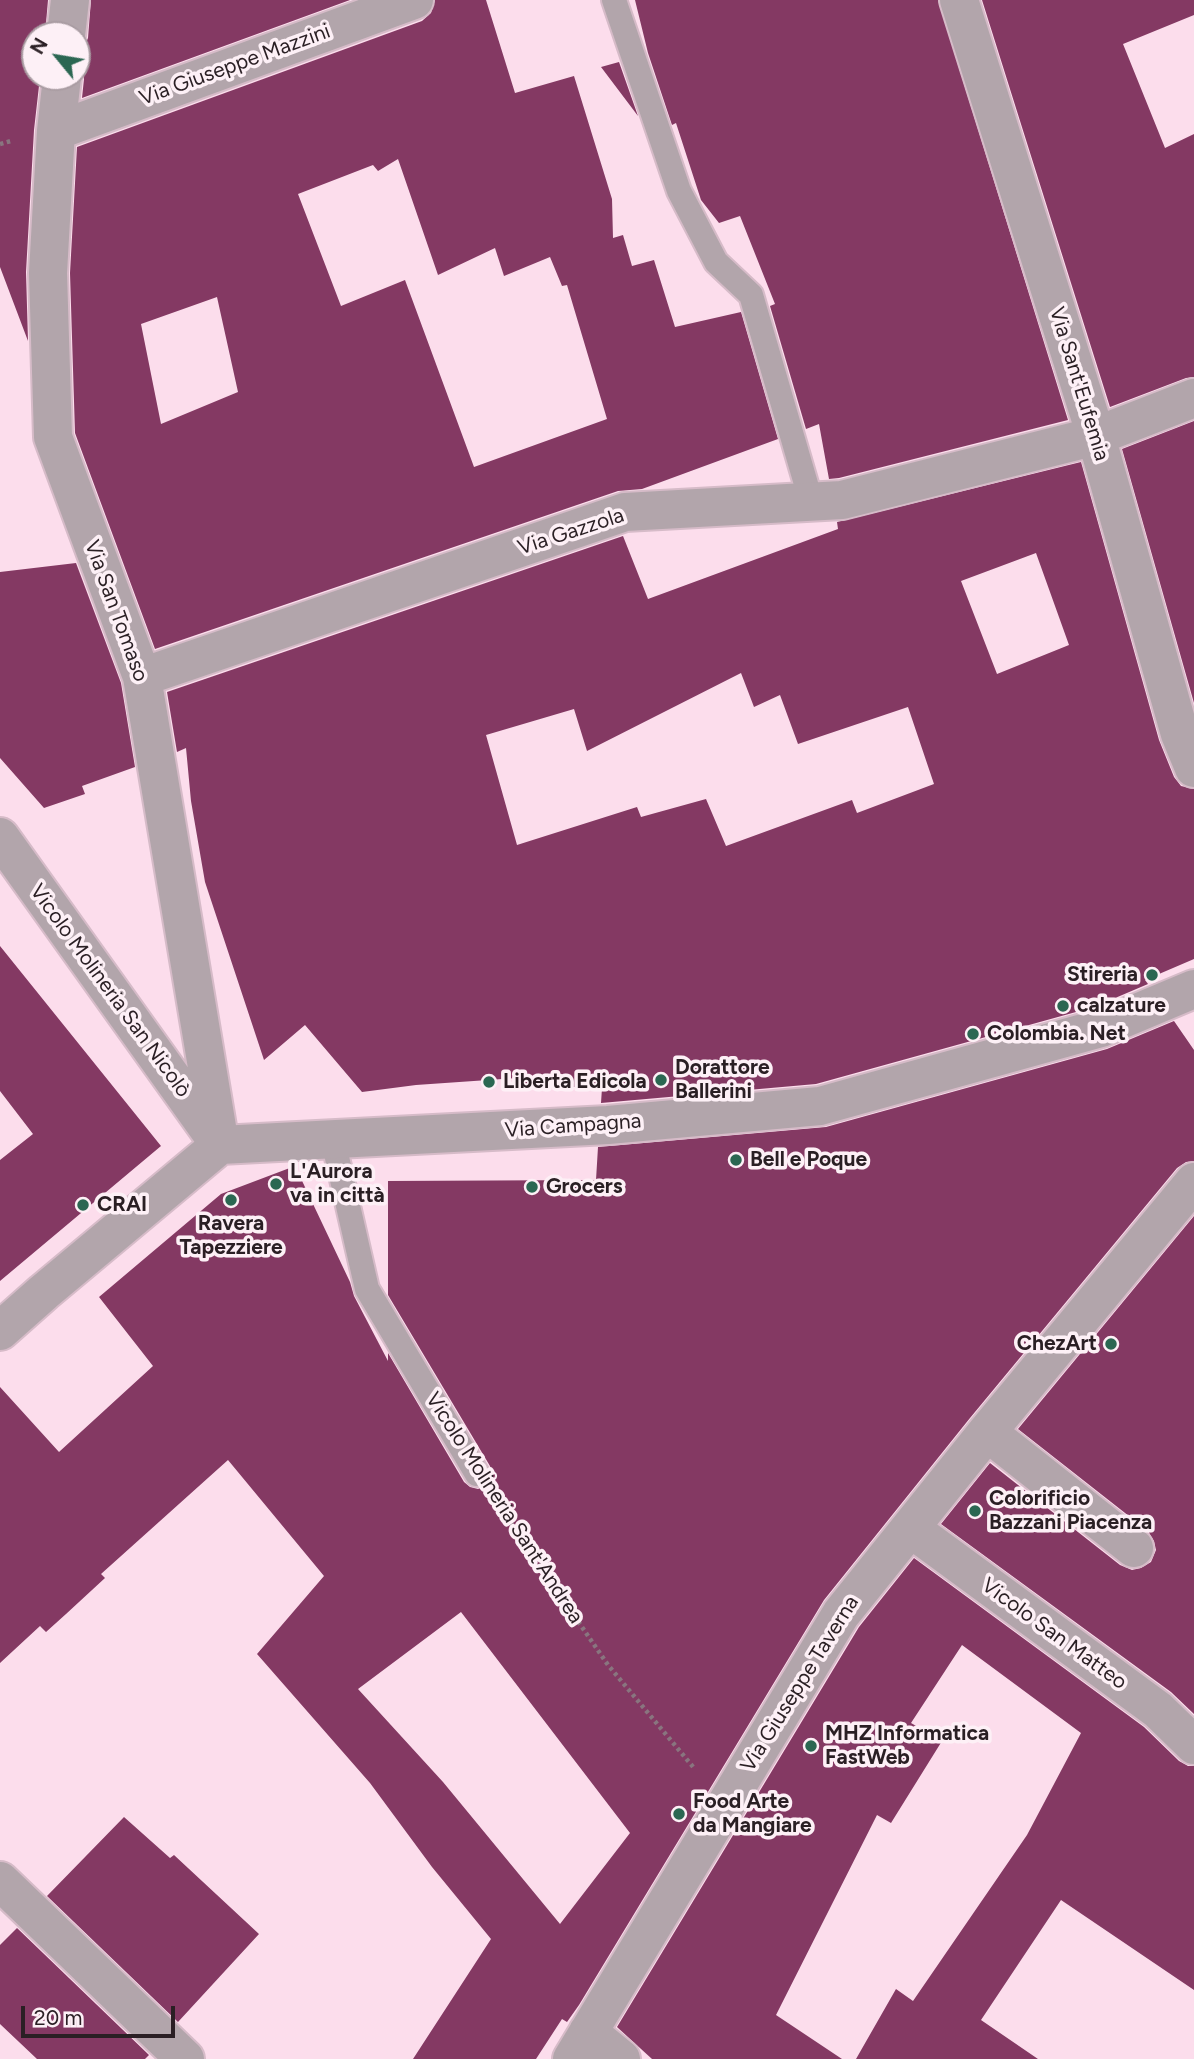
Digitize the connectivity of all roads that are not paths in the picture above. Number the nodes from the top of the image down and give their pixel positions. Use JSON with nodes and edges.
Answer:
{"nodes":[{"id":1,"x":70,"y":0,"type":"edge"},
{"id":2,"x":414,"y":0,"type":"edge"},
{"id":3,"x":614,"y":0,"type":"edge"},
{"id":4,"x":959,"y":0,"type":"edge"},
{"id":5,"x":68,"y":21,"type":"edge"},
{"id":6,"x":60,"y":91,"type":"edge"},
{"id":7,"x":56,"y":131,"type":"junction"},
{"id":8,"x":1194,"y":398,"type":"edge"},
{"id":9,"x":1096,"y":436,"type":"junction"},
{"id":10,"x":811,"y":501,"type":"junction"},
{"id":11,"x":142,"y":677,"type":"junction"},
{"id":12,"x":1194,"y":768,"type":"edge"},
{"id":13,"x":0,"y":837,"type":"edge"},
{"id":14,"x":1194,"y":989,"type":"edge"},
{"id":15,"x":332,"y":1140,"type":"junction"},
{"id":16,"x":220,"y":1145,"type":"junction"},
{"id":17,"x":1194,"y":1182,"type":"edge"},
{"id":18,"x":0,"y":1331,"type":"edge"},
{"id":19,"x":987,"y":1432,"type":"junction"},
{"id":20,"x":477,"y":1474,"type":"road end"},
{"id":21,"x":910,"y":1528,"type":"junction"},
{"id":22,"x":1134,"y":1548,"type":"dead end"},
{"id":23,"x":1194,"y":1745,"type":"edge"},
{"id":24,"x":0,"y":1881,"type":"edge"},
{"id":25,"x":580,"y":2046,"type":"edge"},
{"id":26,"x":185,"y":2059,"type":"edge"},
{"id":27,"x":621,"y":2059,"type":"edge"}],
"edges":[{"from":1,"to":5,"type":"street"},
{"from":2,"to":7,"type":"street","name":"Via Giuseppe Mazzini"},
{"from":3,"to":10,"type":"lane"},
{"from":4,"to":9,"type":"street","name":"Via Sant'Eufemia"},
{"from":6,"to":7,"type":"street","name":"Via San Tomaso"},
{"from":7,"to":11,"type":"street","name":"Via San Tomaso"},
{"from":8,"to":9,"type":"street","name":"Via Gazzola"},
{"from":9,"to":10,"type":"street","name":"Via Gazzola"},
{"from":9,"to":12,"type":"street","name":"Via Sant'Eufemia"},
{"from":10,"to":11,"type":"street","name":"Via Gazzola"},
{"from":11,"to":16,"type":"street","name":"Via San Tomaso"},
{"from":13,"to":16,"type":"street","name":"Vicolo Molineria San Nicolò"},
{"from":14,"to":15,"type":"street","name":"Via Campagna"},
{"from":15,"to":16,"type":"street","name":"Via Campagna"},
{"from":15,"to":20,"type":"lane","name":"Vicolo Molineria Sant'Andrea"},
{"from":16,"to":18,"type":"street"},
{"from":17,"to":19,"type":"street","name":"Via Giuseppe Taverna"},
{"from":19,"to":21,"type":"street","name":"Via Giuseppe Taverna"},
{"from":19,"to":22,"type":"street"},
{"from":21,"to":23,"type":"street","name":"Vicolo San Matteo"},
{"from":21,"to":25,"type":"street","name":"Via Giuseppe Taverna"},
{"from":24,"to":26,"type":"street"},
{"from":25,"to":27,"type":"street"}]}
